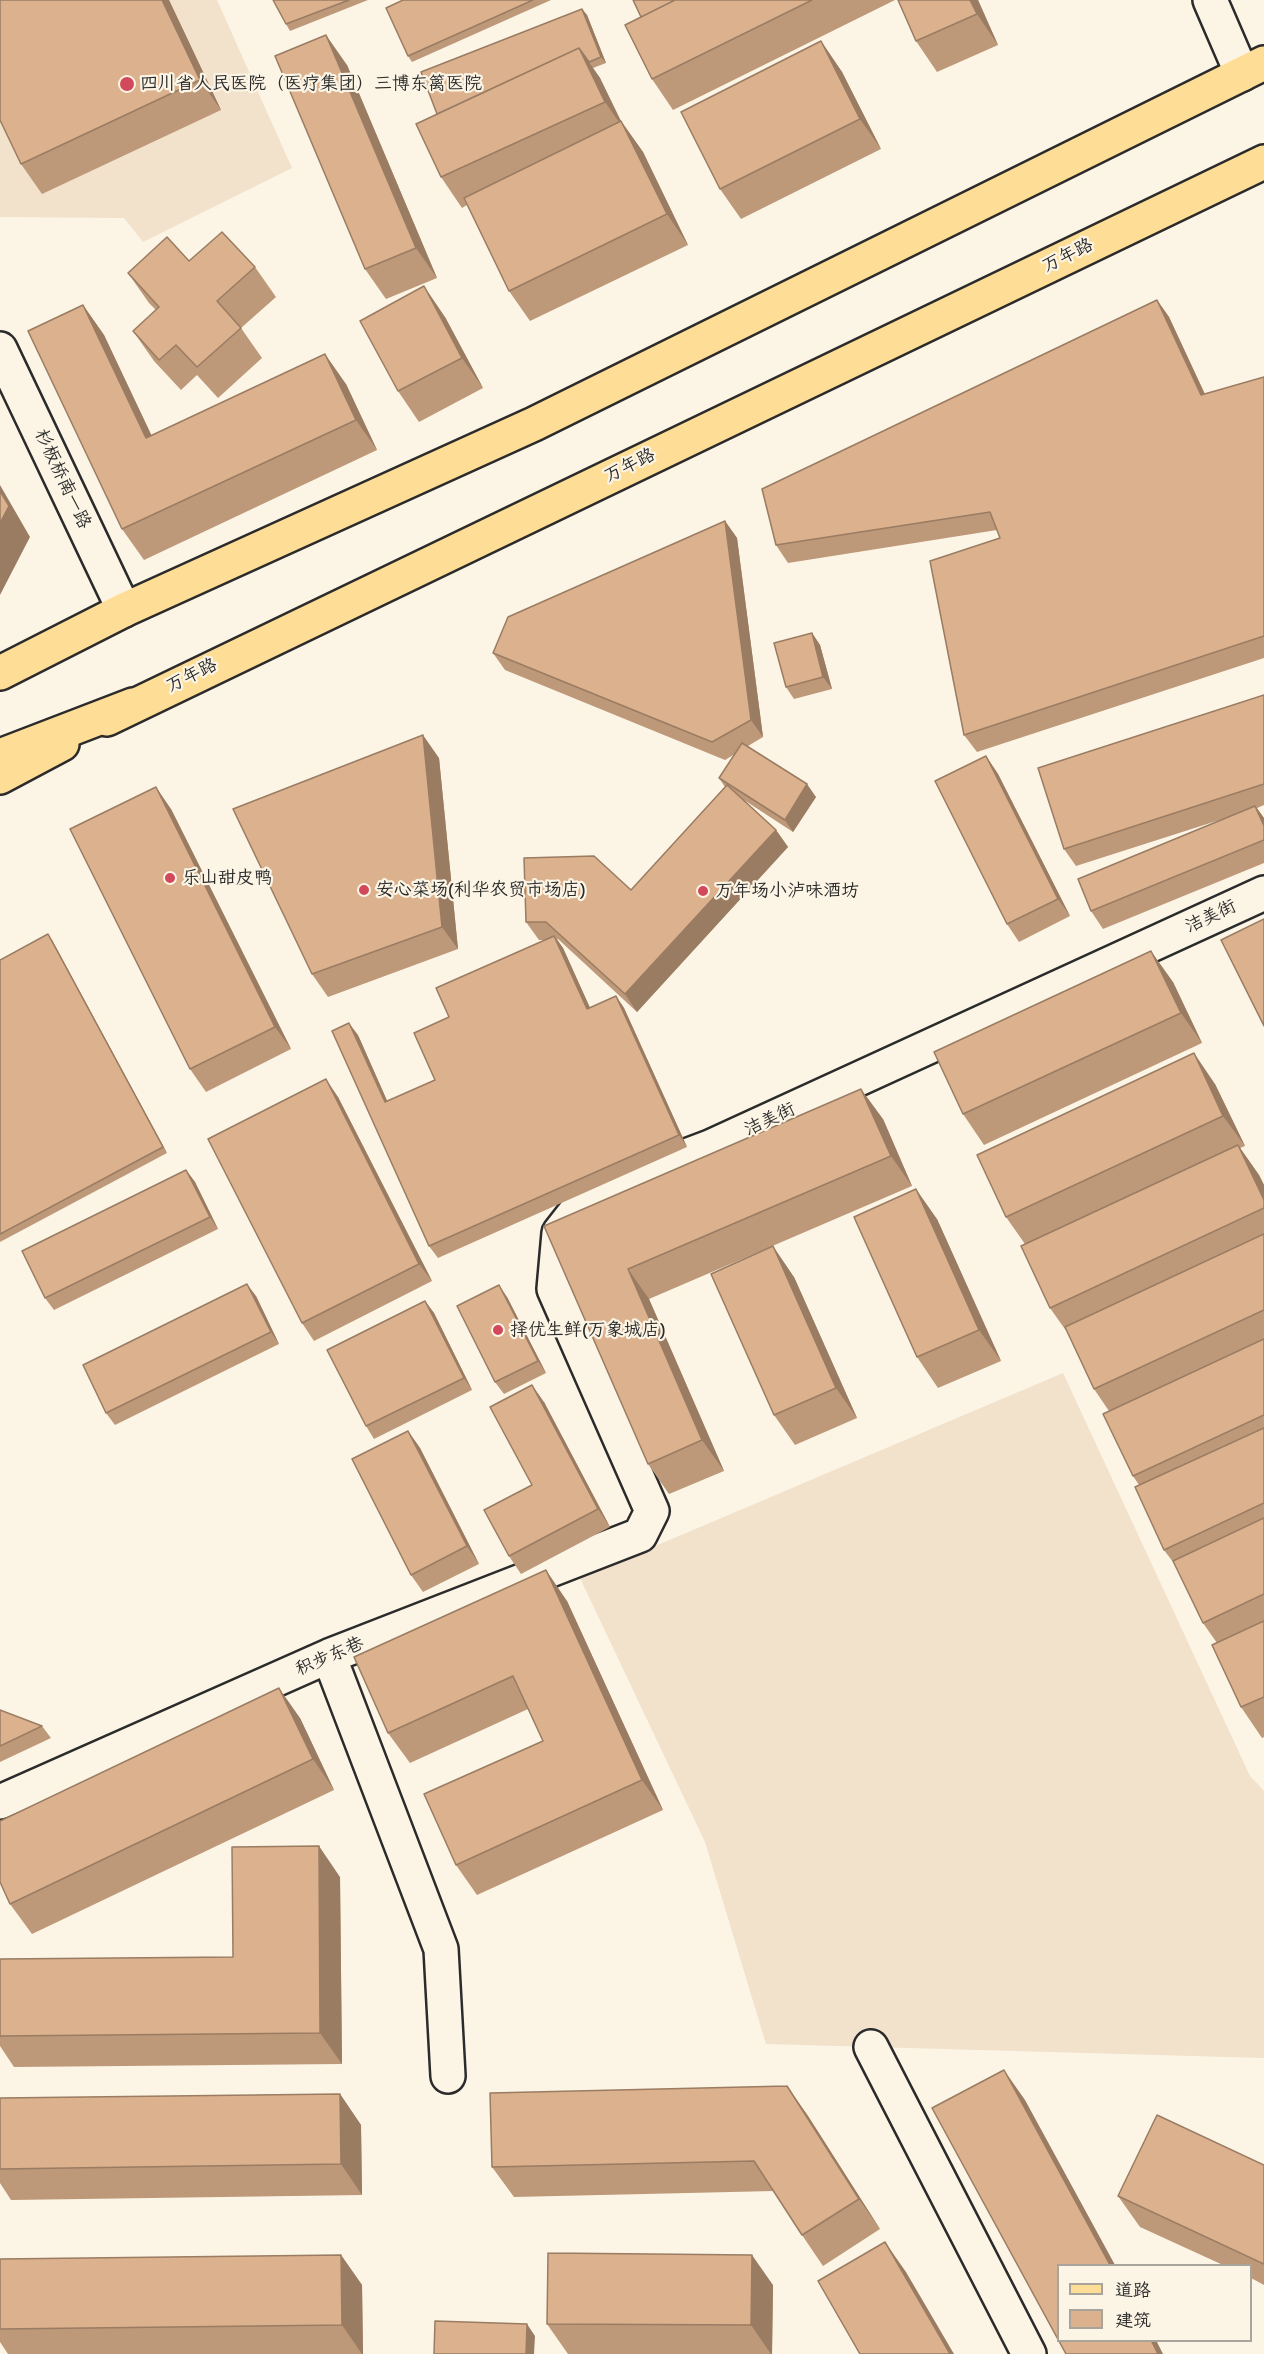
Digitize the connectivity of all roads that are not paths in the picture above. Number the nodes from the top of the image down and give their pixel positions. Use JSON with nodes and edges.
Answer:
{"nodes":[{"id":1,"x":1210,"y":0,"type":"edge"},
{"id":2,"x":1253,"y":69,"type":"edge"},
{"id":3,"x":1264,"y":162,"type":"edge"},
{"id":4,"x":0,"y":349,"type":"edge"},
{"id":5,"x":124,"y":610,"type":"junction"},
{"id":6,"x":0,"y":673,"type":"edge"},
{"id":7,"x":133,"y":705,"type":"junction"},
{"id":8,"x":0,"y":756,"type":"edge"},
{"id":9,"x":0,"y":777,"type":"edge"},
{"id":10,"x":1264,"y":893,"type":"edge"},
{"id":11,"x":652,"y":1511,"type":"joint"},
{"id":12,"x":328,"y":1656,"type":"junction"},
{"id":13,"x":0,"y":1802,"type":"edge"},
{"id":14,"x":871,"y":2047,"type":"dead end"},
{"id":15,"x":448,"y":2076,"type":"dead end"},
{"id":16,"x":1029,"y":2354,"type":"edge"}],
"edges":[{"from":1,"to":2,"type":"street"},
{"from":2,"to":5,"type":"main road"},
{"from":3,"to":7,"type":"main road","name":"万年路"},
{"from":4,"to":5,"type":"street","name":"杉板桥南一路"},
{"from":5,"to":6,"type":"main road"},
{"from":7,"to":8,"type":"main road"},
{"from":7,"to":9,"type":"main road","name":"万年路"},
{"from":10,"to":11,"type":"street","name":"洁美街"},
{"from":11,"to":12,"type":"street","name":"积步东巷"},
{"from":12,"to":13,"type":"street","name":"积步东巷"},
{"from":12,"to":15,"type":"street"},
{"from":14,"to":16,"type":"street"}]}
